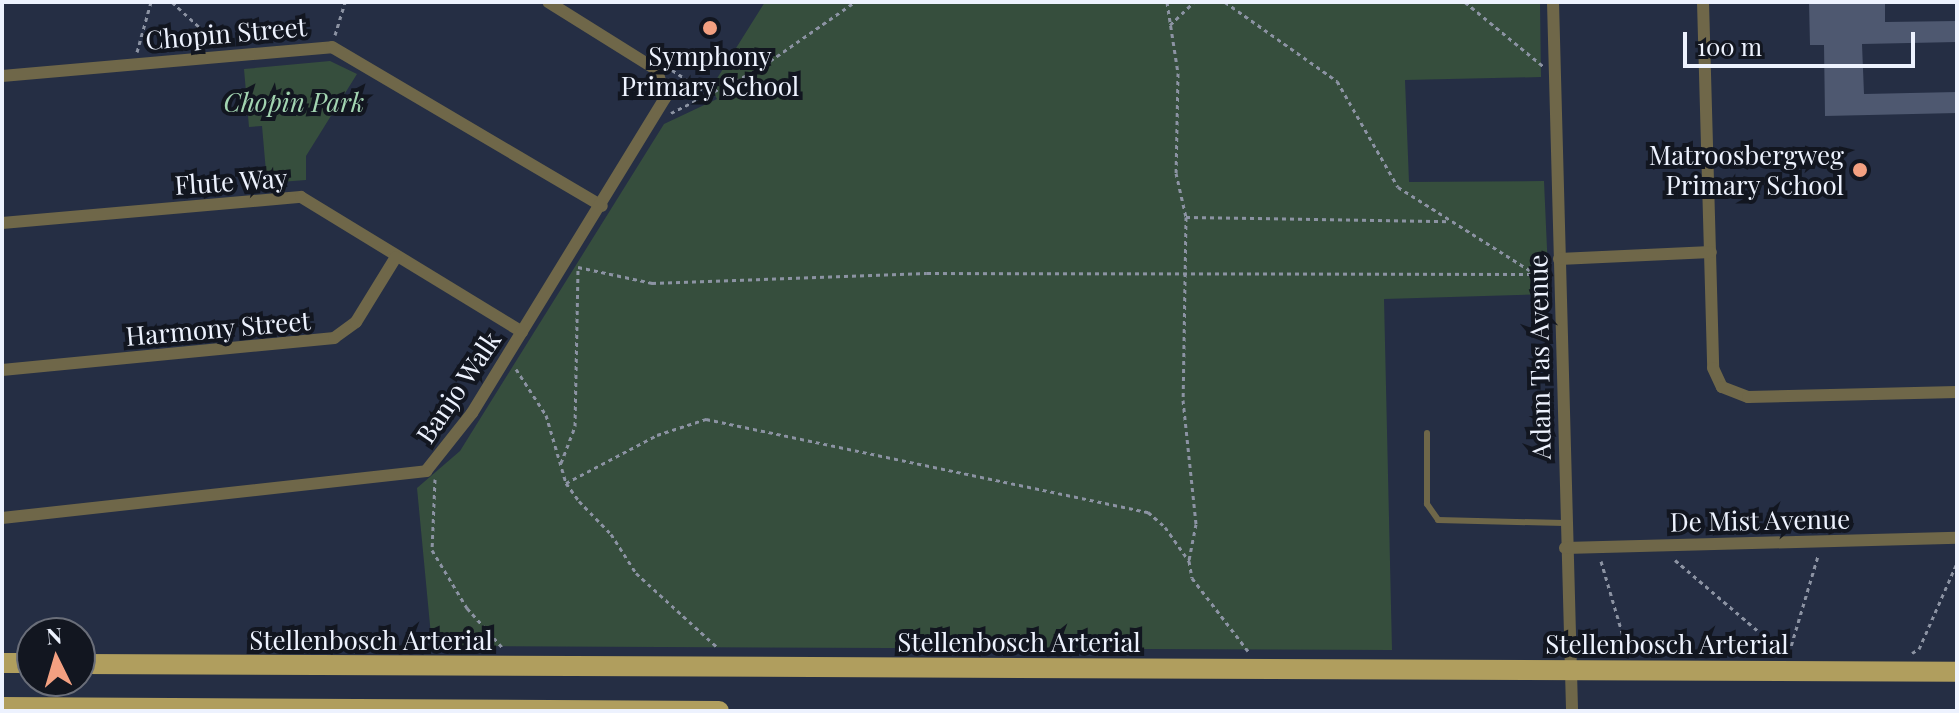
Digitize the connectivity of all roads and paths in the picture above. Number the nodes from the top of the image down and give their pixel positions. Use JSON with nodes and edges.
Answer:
{"nodes":[{"id":1,"x":151,"y":2,"type":"edge"},
{"id":2,"x":172,"y":2,"type":"edge"},
{"id":3,"x":345,"y":2,"type":"edge"},
{"id":4,"x":548,"y":2,"type":"edge"},
{"id":5,"x":855,"y":2,"type":"edge"},
{"id":6,"x":1167,"y":2,"type":"edge"},
{"id":7,"x":1194,"y":2,"type":"edge"},
{"id":8,"x":1225,"y":2,"type":"edge"},
{"id":9,"x":1465,"y":2,"type":"edge"},
{"id":10,"x":1553,"y":2,"type":"edge"},
{"id":11,"x":1703,"y":2,"type":"edge"},
{"id":12,"x":1170,"y":25,"type":"junction"},
{"id":13,"x":334,"y":39,"type":"dead end"},
{"id":14,"x":221,"y":55,"type":"junction"},
{"id":15,"x":132,"y":63,"type":"junction"},
{"id":16,"x":667,"y":67,"type":"dead end"},
{"id":17,"x":2,"y":76,"type":"edge"},
{"id":18,"x":1555,"y":76,"type":"junction"},
{"id":19,"x":710,"y":94,"type":"junction"},
{"id":20,"x":671,"y":113,"type":"dead end"},
{"id":21,"x":602,"y":206,"type":"junction"},
{"id":22,"x":1186,"y":217,"type":"junction"},
{"id":23,"x":1452,"y":221,"type":"junction"},
{"id":24,"x":2,"y":223,"type":"edge"},
{"id":25,"x":1711,"y":252,"type":"junction"},
{"id":26,"x":396,"y":257,"type":"junction"},
{"id":27,"x":1559,"y":259,"type":"junction"},
{"id":28,"x":573,"y":263,"type":"junction"},
{"id":29,"x":1187,"y":274,"type":"junction"},
{"id":30,"x":1535,"y":274,"type":"junction"},
{"id":31,"x":522,"y":332,"type":"junction"},
{"id":32,"x":503,"y":362,"type":"junction"},
{"id":33,"x":2,"y":370,"type":"edge"},
{"id":34,"x":1957,"y":392,"type":"edge"},
{"id":35,"x":1427,"y":433,"type":"dead end"},
{"id":36,"x":561,"y":463,"type":"junction"},
{"id":37,"x":426,"y":471,"type":"junction"},
{"id":38,"x":566,"y":483,"type":"junction"},
{"id":39,"x":2,"y":518,"type":"edge"},
{"id":40,"x":1564,"y":523,"type":"junction"},
{"id":41,"x":1957,"y":538,"type":"edge"},
{"id":42,"x":1817,"y":541,"type":"junction"},
{"id":43,"x":1675,"y":544,"type":"junction"},
{"id":44,"x":1593,"y":546,"type":"junction"},
{"id":45,"x":1565,"y":548,"type":"junction"},
{"id":46,"x":1189,"y":561,"type":"junction"},
{"id":47,"x":1957,"y":563,"type":"edge"},
{"id":48,"x":502,"y":647,"type":"dead end"},
{"id":49,"x":718,"y":648,"type":"dead end"},
{"id":50,"x":1249,"y":653,"type":"dead end"},
{"id":51,"x":1629,"y":657,"type":"dead end"},
{"id":52,"x":1905,"y":657,"type":"dead end"},
{"id":53,"x":96,"y":664,"type":"edge"},
{"id":54,"x":1572,"y":669,"type":"junction"},
{"id":55,"x":1957,"y":672,"type":"edge"},
{"id":56,"x":2,"y":707,"type":"edge"},
{"id":57,"x":719,"y":711,"type":"edge"},
{"id":58,"x":1572,"y":711,"type":"edge"}],
"edges":[{"from":1,"to":15,"type":"path"},
{"from":2,"to":14,"type":"path"},
{"from":3,"to":13,"type":"path"},
{"from":4,"to":21,"type":"street","name":"Banjo Walk"},
{"from":5,"to":19,"type":"path"},
{"from":6,"to":12,"type":"path"},
{"from":7,"to":12,"type":"path"},
{"from":8,"to":23,"type":"path"},
{"from":9,"to":18,"type":"path"},
{"from":10,"to":18,"type":"street","name":"Adam Tas Avenue"},
{"from":11,"to":25,"type":"street"},
{"from":12,"to":22,"type":"path"},
{"from":14,"to":15,"type":"street","name":"Chopin Street"},
{"from":14,"to":21,"type":"street","name":"Chopin Street"},
{"from":15,"to":17,"type":"street","name":"Chopin Street"},
{"from":16,"to":19,"type":"path"},
{"from":18,"to":27,"type":"street","name":"Adam Tas Avenue"},
{"from":19,"to":20,"type":"path"},
{"from":21,"to":28,"type":"street","name":"Banjo Walk"},
{"from":22,"to":23,"type":"path"},
{"from":22,"to":29,"type":"path"},
{"from":23,"to":30,"type":"path"},
{"from":24,"to":26,"type":"street","name":"Flute Way"},
{"from":25,"to":27,"type":"street"},
{"from":25,"to":34,"type":"street"},
{"from":26,"to":31,"type":"street","name":"Flute Way"},
{"from":26,"to":33,"type":"street","name":"Harmony Street"},
{"from":27,"to":30,"type":"path"},
{"from":27,"to":40,"type":"street","name":"Adam Tas Avenue"},
{"from":28,"to":29,"type":"path"},
{"from":28,"to":31,"type":"street","name":"Banjo Walk"},
{"from":28,"to":36,"type":"path"},
{"from":29,"to":30,"type":"path"},
{"from":29,"to":46,"type":"path"},
{"from":31,"to":32,"type":"street","name":"Banjo Walk"},
{"from":32,"to":36,"type":"path"},
{"from":32,"to":37,"type":"street","name":"Banjo Walk"},
{"from":35,"to":40,"type":"lane"},
{"from":36,"to":38,"type":"path"},
{"from":37,"to":39,"type":"street","name":"Banjo Walk"},
{"from":37,"to":48,"type":"path"},
{"from":38,"to":46,"type":"path"},
{"from":38,"to":49,"type":"path"},
{"from":40,"to":45,"type":"street","name":"Adam Tas Avenue"},
{"from":41,"to":42,"type":"street","name":"De Mist Avenue"},
{"from":42,"to":43,"type":"street","name":"De Mist Avenue"},
{"from":42,"to":43,"type":"path"},
{"from":43,"to":44,"type":"street","name":"De Mist Avenue"},
{"from":44,"to":45,"type":"street","name":"De Mist Avenue"},
{"from":44,"to":51,"type":"path"},
{"from":45,"to":54,"type":"street","name":"Adam Tas Avenue"},
{"from":46,"to":50,"type":"path"},
{"from":47,"to":52,"type":"path"},
{"from":53,"to":54,"type":"main road","name":"Stellenbosch Arterial"},
{"from":54,"to":55,"type":"main road","name":"Stellenbosch Arterial"},
{"from":54,"to":58,"type":"street","name":"Adam Tas Avenue"},
{"from":56,"to":57,"type":"main road"}]}
